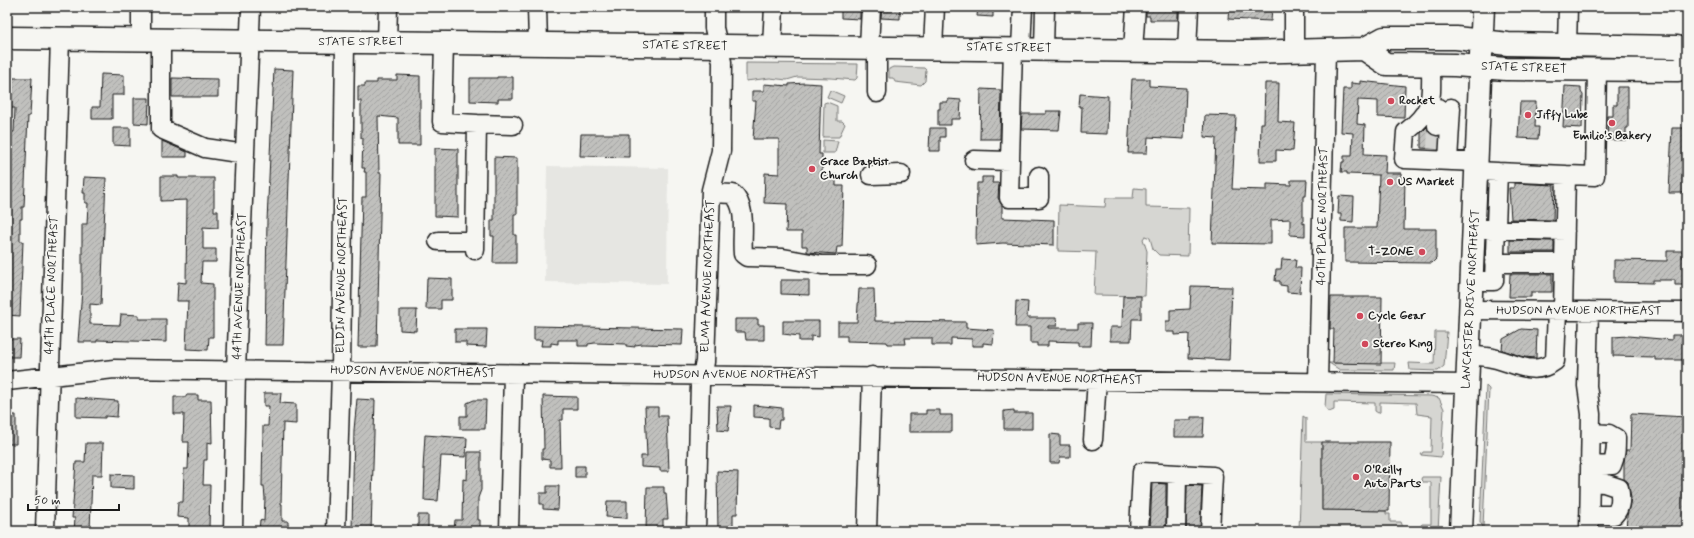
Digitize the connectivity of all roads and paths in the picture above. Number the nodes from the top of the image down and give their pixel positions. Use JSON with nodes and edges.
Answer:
{"nodes":[{"id":1,"x":141,"y":7,"type":"edge"},
{"id":2,"x":250,"y":7,"type":"edge"},
{"id":3,"x":388,"y":7,"type":"edge"},
{"id":4,"x":537,"y":7,"type":"edge"},
{"id":5,"x":714,"y":7,"type":"edge"},
{"id":6,"x":774,"y":7,"type":"edge"},
{"id":7,"x":871,"y":7,"type":"edge"},
{"id":8,"x":935,"y":7,"type":"edge"},
{"id":9,"x":1023,"y":7,"type":"edge"},
{"id":10,"x":1045,"y":7,"type":"edge"},
{"id":11,"x":1136,"y":7,"type":"edge"},
{"id":12,"x":1189,"y":7,"type":"edge"},
{"id":13,"x":1294,"y":7,"type":"edge"},
{"id":14,"x":1483,"y":7,"type":"edge"},
{"id":15,"x":1568,"y":7,"type":"edge"},
{"id":16,"x":7,"y":38,"type":"edge"},
{"id":17,"x":60,"y":38,"type":"junction"},
{"id":18,"x":151,"y":40,"type":"junction"},
{"id":19,"x":250,"y":41,"type":"junction"},
{"id":20,"x":1481,"y":41,"type":"junction"},
{"id":21,"x":345,"y":42,"type":"junction"},
{"id":22,"x":387,"y":42,"type":"junction"},
{"id":23,"x":444,"y":43,"type":"junction"},
{"id":24,"x":538,"y":43,"type":"junction"},
{"id":25,"x":1567,"y":45,"type":"junction"},
{"id":26,"x":718,"y":46,"type":"junction"},
{"id":27,"x":772,"y":46,"type":"junction"},
{"id":28,"x":873,"y":47,"type":"junction"},
{"id":29,"x":933,"y":47,"type":"junction"},
{"id":30,"x":1017,"y":48,"type":"junction"},
{"id":31,"x":1044,"y":49,"type":"junction"},
{"id":32,"x":1364,"y":49,"type":"junction"},
{"id":33,"x":1133,"y":50,"type":"junction"},
{"id":34,"x":1187,"y":51,"type":"junction"},
{"id":35,"x":1294,"y":51,"type":"junction"},
{"id":36,"x":1326,"y":51,"type":"junction"},
{"id":37,"x":1687,"y":51,"type":"edge"},
{"id":38,"x":1431,"y":64,"type":"junction"},
{"id":39,"x":1687,"y":66,"type":"edge"},
{"id":40,"x":1480,"y":67,"type":"junction"},
{"id":41,"x":1597,"y":70,"type":"junction"},
{"id":42,"x":877,"y":92,"type":"dead end"},
{"id":43,"x":1440,"y":108,"type":"junction"},
{"id":44,"x":1479,"y":109,"type":"junction"},
{"id":45,"x":477,"y":124,"type":"junction"},
{"id":46,"x":513,"y":125,"type":"dead end"},
{"id":47,"x":1437,"y":126,"type":"tunnel mouth"},
{"id":48,"x":245,"y":154,"type":"junction"},
{"id":49,"x":1439,"y":157,"type":"junction"},
{"id":50,"x":974,"y":160,"type":"dead end"},
{"id":51,"x":1010,"y":161,"type":"junction"},
{"id":52,"x":1477,"y":167,"type":"junction"},
{"id":53,"x":1498,"y":172,"type":"junction"},
{"id":54,"x":870,"y":174,"type":"dead end"},
{"id":55,"x":901,"y":174,"type":"dead end"},
{"id":56,"x":1566,"y":175,"type":"junction"},
{"id":57,"x":1039,"y":176,"type":"dead end"},
{"id":58,"x":711,"y":193,"type":"junction"},
{"id":59,"x":1474,"y":228,"type":"junction"},
{"id":60,"x":1496,"y":230,"type":"junction"},
{"id":61,"x":1565,"y":231,"type":"junction"},
{"id":62,"x":438,"y":241,"type":"dead end"},
{"id":63,"x":1473,"y":255,"type":"junction"},
{"id":64,"x":1495,"y":259,"type":"junction"},
{"id":65,"x":1564,"y":263,"type":"junction"},
{"id":66,"x":867,"y":265,"type":"dead end"},
{"id":67,"x":1472,"y":281,"type":"junction"},
{"id":68,"x":1470,"y":310,"type":"junction"},
{"id":69,"x":1560,"y":311,"type":"junction"},
{"id":70,"x":1589,"y":311,"type":"junction"},
{"id":71,"x":1687,"y":312,"type":"edge"},
{"id":72,"x":1469,"y":356,"type":"junction"},
{"id":73,"x":236,"y":370,"type":"junction"},
{"id":74,"x":341,"y":371,"type":"junction"},
{"id":75,"x":513,"y":374,"type":"junction"},
{"id":76,"x":702,"y":374,"type":"junction"},
{"id":77,"x":49,"y":375,"type":"junction"},
{"id":78,"x":872,"y":376,"type":"junction"},
{"id":79,"x":1097,"y":379,"type":"junction"},
{"id":80,"x":7,"y":381,"type":"edge"},
{"id":81,"x":1318,"y":381,"type":"junction"},
{"id":82,"x":1467,"y":384,"type":"junction"},
{"id":83,"x":1591,"y":433,"type":"junction"},
{"id":84,"x":1093,"y":440,"type":"dead end"},
{"id":85,"x":1177,"y":474,"type":"junction"},
{"id":86,"x":1590,"y":474,"type":"junction"},
{"id":87,"x":1589,"y":523,"type":"edge"},
{"id":88,"x":45,"y":531,"type":"edge"},
{"id":89,"x":233,"y":531,"type":"edge"},
{"id":90,"x":336,"y":531,"type":"edge"},
{"id":91,"x":509,"y":531,"type":"edge"},
{"id":92,"x":696,"y":531,"type":"edge"},
{"id":93,"x":867,"y":531,"type":"edge"},
{"id":94,"x":1139,"y":531,"type":"edge"},
{"id":95,"x":1176,"y":531,"type":"edge"},
{"id":96,"x":1210,"y":531,"type":"edge"},
{"id":97,"x":1461,"y":531,"type":"edge"}],
"edges":[{"from":1,"to":18,"type":"street"},
{"from":2,"to":19,"type":"street","name":"44TH AVENUE NORTHEAST"},
{"from":3,"to":22,"type":"street"},
{"from":4,"to":24,"type":"street"},
{"from":5,"to":26,"type":"street","name":"ELMA AVENUE NORTHEAST"},
{"from":6,"to":27,"type":"street"},
{"from":7,"to":28,"type":"street"},
{"from":8,"to":29,"type":"street"},
{"from":9,"to":30,"type":"street"},
{"from":10,"to":31,"type":"street"},
{"from":11,"to":33,"type":"street"},
{"from":12,"to":34,"type":"street"},
{"from":13,"to":35,"type":"street"},
{"from":14,"to":20,"type":"main road","name":"LANCASTER DRIVE NORTHEAST"},
{"from":15,"to":25,"type":"street"},
{"from":16,"to":17,"type":"main road","name":"STATE STREET"},
{"from":17,"to":18,"type":"main road","name":"STATE STREET"},
{"from":17,"to":77,"type":"street","name":"44TH PLACE NORTHEAST"},
{"from":18,"to":19,"type":"main road","name":"STATE STREET"},
{"from":18,"to":48,"type":"street"},
{"from":19,"to":21,"type":"main road","name":"STATE STREET"},
{"from":19,"to":48,"type":"street","name":"44TH AVENUE NORTHEAST"},
{"from":20,"to":25,"type":"main road","name":"STATE STREET"},
{"from":20,"to":32,"type":"main road","name":"STATE STREET"},
{"from":20,"to":40,"type":"main road","name":"LANCASTER DRIVE NORTHEAST"},
{"from":21,"to":22,"type":"main road","name":"STATE STREET"},
{"from":21,"to":74,"type":"street","name":"ELDIN AVENUE NORTHEAST"},
{"from":22,"to":23,"type":"main road","name":"STATE STREET"},
{"from":23,"to":24,"type":"main road","name":"STATE STREET"},
{"from":23,"to":45,"type":"street"},
{"from":24,"to":26,"type":"main road","name":"STATE STREET"},
{"from":25,"to":37,"type":"main road","name":"STATE STREET"},
{"from":26,"to":27,"type":"main road","name":"STATE STREET"},
{"from":26,"to":58,"type":"street","name":"ELMA AVENUE NORTHEAST"},
{"from":27,"to":28,"type":"main road","name":"STATE STREET"},
{"from":28,"to":29,"type":"main road","name":"STATE STREET"},
{"from":28,"to":42,"type":"street"},
{"from":29,"to":30,"type":"main road","name":"STATE STREET"},
{"from":30,"to":31,"type":"main road","name":"STATE STREET"},
{"from":30,"to":51,"type":"street"},
{"from":31,"to":33,"type":"main road","name":"STATE STREET"},
{"from":32,"to":36,"type":"main road","name":"STATE STREET"},
{"from":32,"to":38,"type":"main road","name":"STATE STREET"},
{"from":33,"to":34,"type":"main road","name":"STATE STREET"},
{"from":34,"to":35,"type":"main road","name":"STATE STREET"},
{"from":35,"to":36,"type":"main road","name":"STATE STREET"},
{"from":36,"to":81,"type":"street","name":"40TH PLACE NORTHEAST"},
{"from":38,"to":40,"type":"main road","name":"STATE STREET"},
{"from":38,"to":43,"type":"street"},
{"from":39,"to":41,"type":"main road","name":"STATE STREET"},
{"from":40,"to":41,"type":"main road","name":"STATE STREET"},
{"from":40,"to":44,"type":"main road","name":"LANCASTER DRIVE NORTHEAST"},
{"from":41,"to":56,"type":"street"},
{"from":43,"to":44,"type":"street"},
{"from":43,"to":47,"type":"street"},
{"from":43,"to":49,"type":"street"},
{"from":43,"to":49,"type":"street"},
{"from":44,"to":52,"type":"main road","name":"LANCASTER DRIVE NORTHEAST"},
{"from":45,"to":46,"type":"street"},
{"from":45,"to":62,"type":"street"},
{"from":48,"to":73,"type":"street","name":"44TH AVENUE NORTHEAST"},
{"from":49,"to":52,"type":"street"},
{"from":50,"to":51,"type":"street"},
{"from":51,"to":57,"type":"street"},
{"from":52,"to":53,"type":"street"},
{"from":52,"to":59,"type":"main road","name":"LANCASTER DRIVE NORTHEAST"},
{"from":53,"to":56,"type":"street"},
{"from":53,"to":60,"type":"street"},
{"from":54,"to":55,"type":"street"},
{"from":56,"to":61,"type":"street"},
{"from":58,"to":66,"type":"street"},
{"from":58,"to":76,"type":"street","name":"ELMA AVENUE NORTHEAST"},
{"from":59,"to":60,"type":"street"},
{"from":59,"to":63,"type":"main road","name":"LANCASTER DRIVE NORTHEAST"},
{"from":60,"to":61,"type":"street"},
{"from":60,"to":64,"type":"street"},
{"from":61,"to":65,"type":"street"},
{"from":63,"to":64,"type":"street"},
{"from":63,"to":67,"type":"main road","name":"LANCASTER DRIVE NORTHEAST"},
{"from":64,"to":65,"type":"street"},
{"from":64,"to":67,"type":"street"},
{"from":65,"to":69,"type":"street"},
{"from":67,"to":68,"type":"main road","name":"LANCASTER DRIVE NORTHEAST"},
{"from":68,"to":69,"type":"street","name":"HUDSON AVENUE NORTHEAST"},
{"from":68,"to":72,"type":"main road","name":"LANCASTER DRIVE NORTHEAST"},
{"from":69,"to":70,"type":"street","name":"HUDSON AVENUE NORTHEAST"},
{"from":69,"to":72,"type":"street"},
{"from":70,"to":71,"type":"street","name":"HUDSON AVENUE NORTHEAST"},
{"from":70,"to":83,"type":"street"},
{"from":72,"to":82,"type":"main road","name":"LANCASTER DRIVE NORTHEAST"},
{"from":73,"to":74,"type":"street","name":"HUDSON AVENUE NORTHEAST"},
{"from":73,"to":77,"type":"street","name":"HUDSON AVENUE NORTHEAST"},
{"from":73,"to":89,"type":"street","name":"44TH AVENUE NORTHEAST"},
{"from":74,"to":75,"type":"street","name":"HUDSON AVENUE NORTHEAST"},
{"from":74,"to":90,"type":"street","name":"ELDIN AVENUE NORTHEAST"},
{"from":75,"to":76,"type":"street","name":"HUDSON AVENUE NORTHEAST"},
{"from":75,"to":91,"type":"street"},
{"from":76,"to":78,"type":"street","name":"HUDSON AVENUE NORTHEAST"},
{"from":76,"to":92,"type":"street","name":"ELMA AVENUE NORTHEAST"},
{"from":77,"to":80,"type":"street","name":"HUDSON AVENUE NORTHEAST"},
{"from":77,"to":88,"type":"street","name":"44TH PLACE NORTHEAST"},
{"from":78,"to":79,"type":"street","name":"HUDSON AVENUE NORTHEAST"},
{"from":78,"to":93,"type":"street"},
{"from":79,"to":81,"type":"street","name":"HUDSON AVENUE NORTHEAST"},
{"from":79,"to":84,"type":"street"},
{"from":81,"to":82,"type":"street","name":"HUDSON AVENUE NORTHEAST"},
{"from":82,"to":97,"type":"main road","name":"LANCASTER DRIVE NORTHEAST"},
{"from":83,"to":86,"type":"street"},
{"from":83,"to":86,"type":"street"},
{"from":85,"to":94,"type":"street"},
{"from":85,"to":95,"type":"street"},
{"from":85,"to":96,"type":"street"},
{"from":86,"to":87,"type":"street"},
{"from":86,"to":87,"type":"street"}]}
